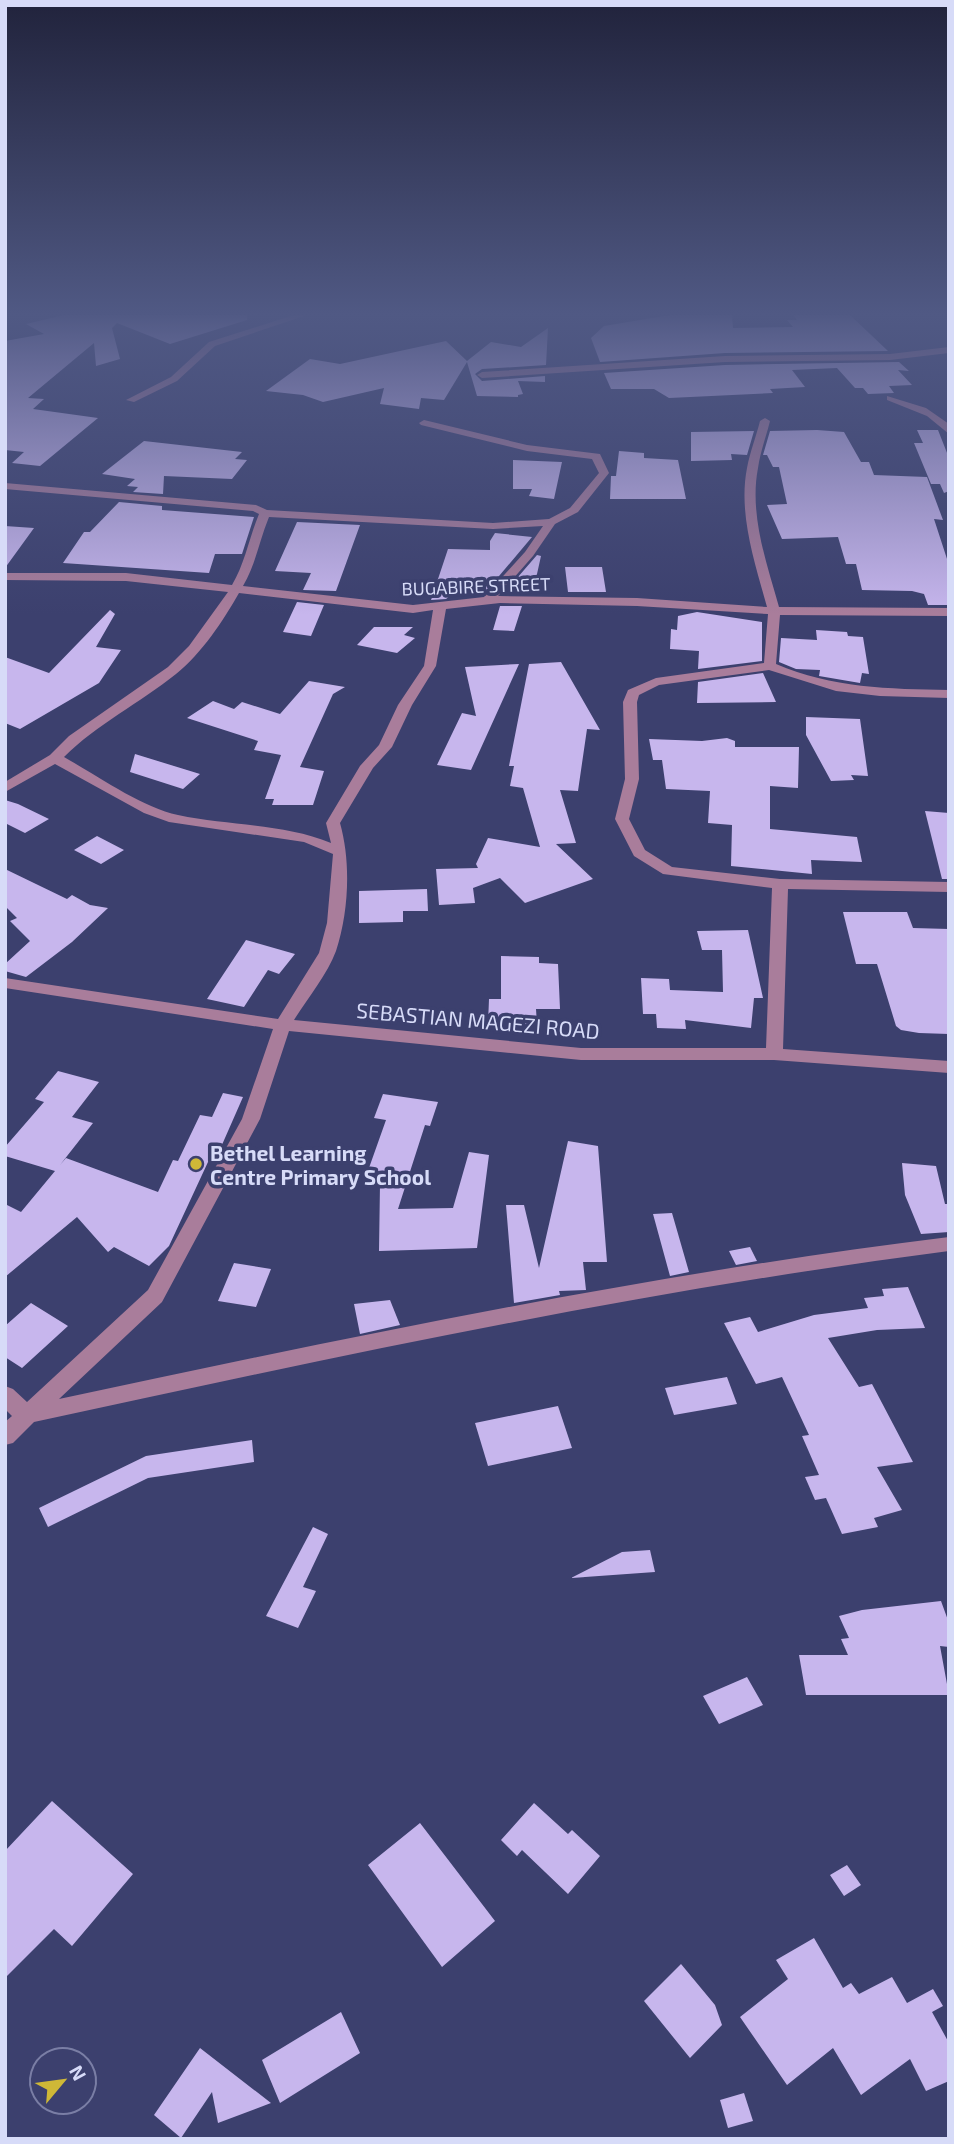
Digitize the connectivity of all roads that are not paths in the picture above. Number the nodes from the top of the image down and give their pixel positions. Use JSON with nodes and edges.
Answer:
{"nodes":[{"id":1,"x":932,"y":415,"type":"edge"},
{"id":2,"x":765,"y":421,"type":"dead end"},
{"id":3,"x":424,"y":424,"type":"dead end"},
{"id":4,"x":949,"y":431,"type":"edge"},
{"id":5,"x":5,"y":486,"type":"edge"},
{"id":6,"x":265,"y":513,"type":"junction"},
{"id":7,"x":551,"y":522,"type":"junction"},
{"id":8,"x":5,"y":576,"type":"edge"},
{"id":9,"x":209,"y":586,"type":"junction"},
{"id":10,"x":236,"y":589,"type":"junction"},
{"id":11,"x":488,"y":600,"type":"junction"},
{"id":12,"x":227,"y":602,"type":"junction"},
{"id":13,"x":440,"y":607,"type":"junction"},
{"id":14,"x":774,"y":611,"type":"junction"},
{"id":15,"x":949,"y":612,"type":"edge"},
{"id":16,"x":770,"y":666,"type":"junction"},
{"id":17,"x":949,"y":694,"type":"edge"},
{"id":18,"x":55,"y":758,"type":"junction"},
{"id":19,"x":5,"y":788,"type":"edge"},
{"id":20,"x":333,"y":823,"type":"junction"},
{"id":21,"x":307,"y":838,"type":"junction"},
{"id":22,"x":341,"y":852,"type":"junction"},
{"id":23,"x":780,"y":884,"type":"junction"},
{"id":24,"x":949,"y":887,"type":"edge"},
{"id":25,"x":5,"y":983,"type":"edge"},
{"id":26,"x":283,"y":1025,"type":"junction"},
{"id":27,"x":774,"y":1054,"type":"junction"},
{"id":28,"x":949,"y":1067,"type":"edge"},
{"id":29,"x":949,"y":1244,"type":"edge"},
{"id":30,"x":5,"y":1395,"type":"edge"},
{"id":31,"x":26,"y":1415,"type":"junction"},
{"id":32,"x":5,"y":1436,"type":"edge"}],
"edges":[{"from":1,"to":4,"type":"street"},
{"from":2,"to":14,"type":"street"},
{"from":3,"to":7,"type":"street"},
{"from":5,"to":6,"type":"street"},
{"from":6,"to":7,"type":"street"},
{"from":6,"to":10,"type":"street"},
{"from":7,"to":11,"type":"street"},
{"from":8,"to":9,"type":"street","name":"BUGABIRE STREET"},
{"from":9,"to":10,"type":"street","name":"BUGABIRE STREET"},
{"from":9,"to":12,"type":"street"},
{"from":10,"to":12,"type":"street"},
{"from":10,"to":13,"type":"street","name":"BUGABIRE STREET"},
{"from":11,"to":13,"type":"street","name":"BUGABIRE STREET"},
{"from":11,"to":14,"type":"street","name":"BUGABIRE STREET"},
{"from":12,"to":18,"type":"street"},
{"from":13,"to":20,"type":"street"},
{"from":14,"to":15,"type":"street","name":"BUGABIRE STREET"},
{"from":14,"to":16,"type":"street"},
{"from":16,"to":17,"type":"street"},
{"from":16,"to":23,"type":"street"},
{"from":18,"to":19,"type":"street"},
{"from":18,"to":21,"type":"street"},
{"from":20,"to":21,"type":"street"},
{"from":20,"to":22,"type":"street"},
{"from":21,"to":22,"type":"street"},
{"from":22,"to":26,"type":"street"},
{"from":23,"to":24,"type":"street"},
{"from":23,"to":27,"type":"street"},
{"from":25,"to":26,"type":"street","name":"SEBASTIAN MAGEZI ROAD"},
{"from":26,"to":27,"type":"street","name":"SEBASTIAN MAGEZI ROAD"},
{"from":26,"to":31,"type":"street"},
{"from":27,"to":28,"type":"street","name":"SEBASTIAN MAGEZI ROAD"},
{"from":29,"to":31,"type":"street"},
{"from":30,"to":31,"type":"street"},
{"from":31,"to":32,"type":"street"}]}
